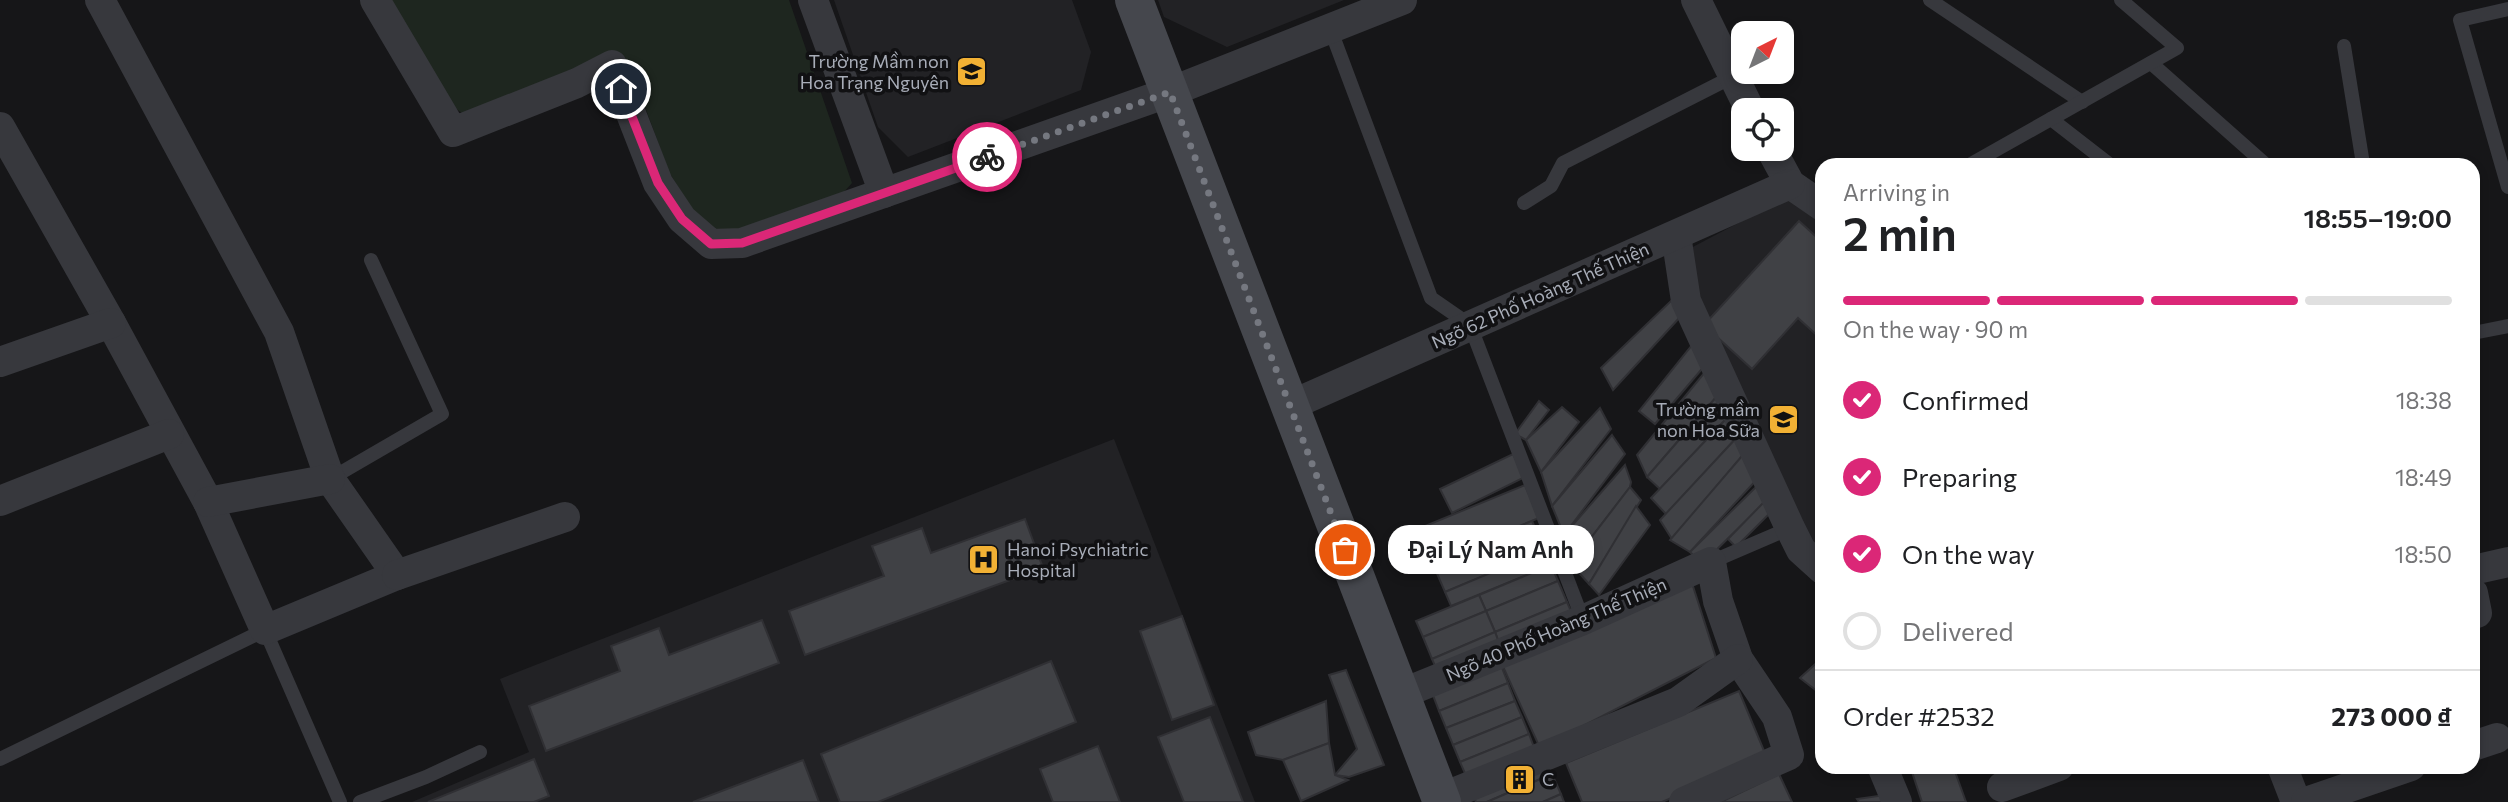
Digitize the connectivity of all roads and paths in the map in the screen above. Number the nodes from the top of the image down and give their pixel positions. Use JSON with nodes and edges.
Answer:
{"nodes":[{"id":1,"x":100,"y":0,"type":"edge"},
{"id":2,"x":374,"y":0,"type":"edge"},
{"id":3,"x":813,"y":0,"type":"edge"},
{"id":4,"x":1134,"y":0,"type":"edge"},
{"id":5,"x":1402,"y":0,"type":"edge"},
{"id":6,"x":1696,"y":0,"type":"edge"},
{"id":7,"x":1930,"y":0,"type":"edge"},
{"id":8,"x":2121,"y":0,"type":"edge"},
{"id":9,"x":2508,"y":9,"type":"edge"},
{"id":10,"x":1330,"y":28,"type":"junction"},
{"id":11,"x":2344,"y":46,"type":"dead end"},
{"id":12,"x":2151,"y":63,"type":"junction"},
{"id":13,"x":1731,"y":75,"type":"edge"},
{"id":14,"x":1731,"y":78,"type":"edge"},
{"id":15,"x":1170,"y":92,"type":"junction"},
{"id":16,"x":2082,"y":102,"type":"junction"},
{"id":17,"x":2051,"y":119,"type":"junction"},
{"id":18,"x":0,"y":127,"type":"edge"},
{"id":19,"x":1982,"y":158,"type":"edge"},
{"id":20,"x":2101,"y":158,"type":"edge"},
{"id":21,"x":2258,"y":158,"type":"edge"},
{"id":22,"x":2362,"y":158,"type":"edge"},
{"id":23,"x":1778,"y":161,"type":"edge"},
{"id":24,"x":2504,"y":163,"type":"edge"},
{"id":25,"x":1790,"y":184,"type":"junction"},
{"id":26,"x":2508,"y":187,"type":"edge"},
{"id":27,"x":884,"y":193,"type":"junction"},
{"id":28,"x":1815,"y":201,"type":"edge"},
{"id":29,"x":1524,"y":203,"type":"dead end"},
{"id":30,"x":1676,"y":235,"type":"junction"},
{"id":31,"x":371,"y":260,"type":"dead end"},
{"id":32,"x":111,"y":323,"type":"junction"},
{"id":33,"x":1470,"y":325,"type":"junction"},
{"id":34,"x":2508,"y":326,"type":"edge"},
{"id":35,"x":2480,"y":331,"type":"edge"},
{"id":36,"x":0,"y":362,"type":"edge"},
{"id":37,"x":1290,"y":406,"type":"junction"},
{"id":38,"x":169,"y":434,"type":"junction"},
{"id":39,"x":330,"y":480,"type":"junction"},
{"id":40,"x":0,"y":501,"type":"edge"},
{"id":41,"x":208,"y":502,"type":"junction"},
{"id":42,"x":565,"y":517,"type":"dead end"},
{"id":43,"x":1790,"y":528,"type":"junction"},
{"id":44,"x":1711,"y":562,"type":"junction"},
{"id":45,"x":2508,"y":562,"type":"edge"},
{"id":46,"x":1815,"y":563,"type":"edge"},
{"id":47,"x":2480,"y":568,"type":"edge"},
{"id":48,"x":397,"y":575,"type":"junction"},
{"id":49,"x":1583,"y":620,"type":"junction"},
{"id":50,"x":265,"y":630,"type":"junction"},
{"id":51,"x":1738,"y":659,"type":"junction"},
{"id":52,"x":1401,"y":694,"type":"junction"},
{"id":53,"x":480,"y":752,"type":"dead end"},
{"id":54,"x":0,"y":759,"type":"edge"},
{"id":55,"x":1885,"y":774,"type":"edge"},
{"id":56,"x":2035,"y":774,"type":"edge"},
{"id":57,"x":2285,"y":774,"type":"edge"},
{"id":58,"x":2387,"y":774,"type":"edge"},
{"id":59,"x":2002,"y":785,"type":"edge"},
{"id":60,"x":1442,"y":800,"type":"edge"},
{"id":61,"x":340,"y":802,"type":"edge"},
{"id":62,"x":360,"y":802,"type":"edge"},
{"id":63,"x":1684,"y":802,"type":"edge"},
{"id":64,"x":1897,"y":802,"type":"edge"},
{"id":65,"x":2296,"y":802,"type":"edge"},
{"id":66,"x":2305,"y":802,"type":"edge"}],
"edges":[{"from":1,"to":39,"type":"street"},
{"from":2,"to":27,"type":"street"},
{"from":3,"to":27,"type":"street"},
{"from":4,"to":15,"type":"street"},
{"from":5,"to":10,"type":"street"},
{"from":6,"to":13,"type":"street"},
{"from":7,"to":16,"type":"lane"},
{"from":8,"to":12,"type":"lane"},
{"from":9,"to":24,"type":"lane"},
{"from":10,"to":15,"type":"street"},
{"from":10,"to":33,"type":"lane"},
{"from":11,"to":22,"type":"lane"},
{"from":12,"to":16,"type":"lane"},
{"from":12,"to":21,"type":"lane"},
{"from":14,"to":29,"type":"lane"},
{"from":15,"to":27,"type":"street"},
{"from":15,"to":37,"type":"street"},
{"from":16,"to":17,"type":"lane"},
{"from":17,"to":19,"type":"lane"},
{"from":17,"to":20,"type":"lane"},
{"from":18,"to":32,"type":"street"},
{"from":23,"to":25,"type":"street"},
{"from":24,"to":26,"type":"lane"},
{"from":25,"to":28,"type":"street"},
{"from":25,"to":30,"type":"street","name":"Ngõ 62 Phố Hoàng Thế Thiện"},
{"from":30,"to":33,"type":"street","name":"Ngõ 62 Phố Hoàng Thế Thiện"},
{"from":30,"to":43,"type":"street"},
{"from":31,"to":39,"type":"lane"},
{"from":32,"to":36,"type":"street"},
{"from":32,"to":38,"type":"street"},
{"from":33,"to":37,"type":"street","name":"Ngõ 62 Phố Hoàng Thế Thiện"},
{"from":33,"to":49,"type":"lane"},
{"from":34,"to":35,"type":"lane"},
{"from":37,"to":52,"type":"street"},
{"from":38,"to":40,"type":"street"},
{"from":38,"to":41,"type":"street"},
{"from":39,"to":41,"type":"street"},
{"from":39,"to":48,"type":"street"},
{"from":41,"to":50,"type":"street"},
{"from":42,"to":48,"type":"street"},
{"from":43,"to":44,"type":"lane"},
{"from":43,"to":46,"type":"street"},
{"from":44,"to":49,"type":"street","name":"Ngõ 40 Phố Hoàng Thế Thiện"},
{"from":44,"to":51,"type":"street"},
{"from":45,"to":47,"type":"street"},
{"from":48,"to":50,"type":"street"},
{"from":49,"to":52,"type":"street","name":"Ngõ 40 Phố Hoàng Thế Thiện"},
{"from":50,"to":54,"type":"lane"},
{"from":50,"to":61,"type":"lane"},
{"from":51,"to":60,"type":"street"},
{"from":51,"to":63,"type":"street"},
{"from":52,"to":60,"type":"street"},
{"from":53,"to":62,"type":"lane"},
{"from":55,"to":64,"type":"street"},
{"from":56,"to":59,"type":"street"},
{"from":57,"to":65,"type":"street"},
{"from":58,"to":66,"type":"street"}]}
